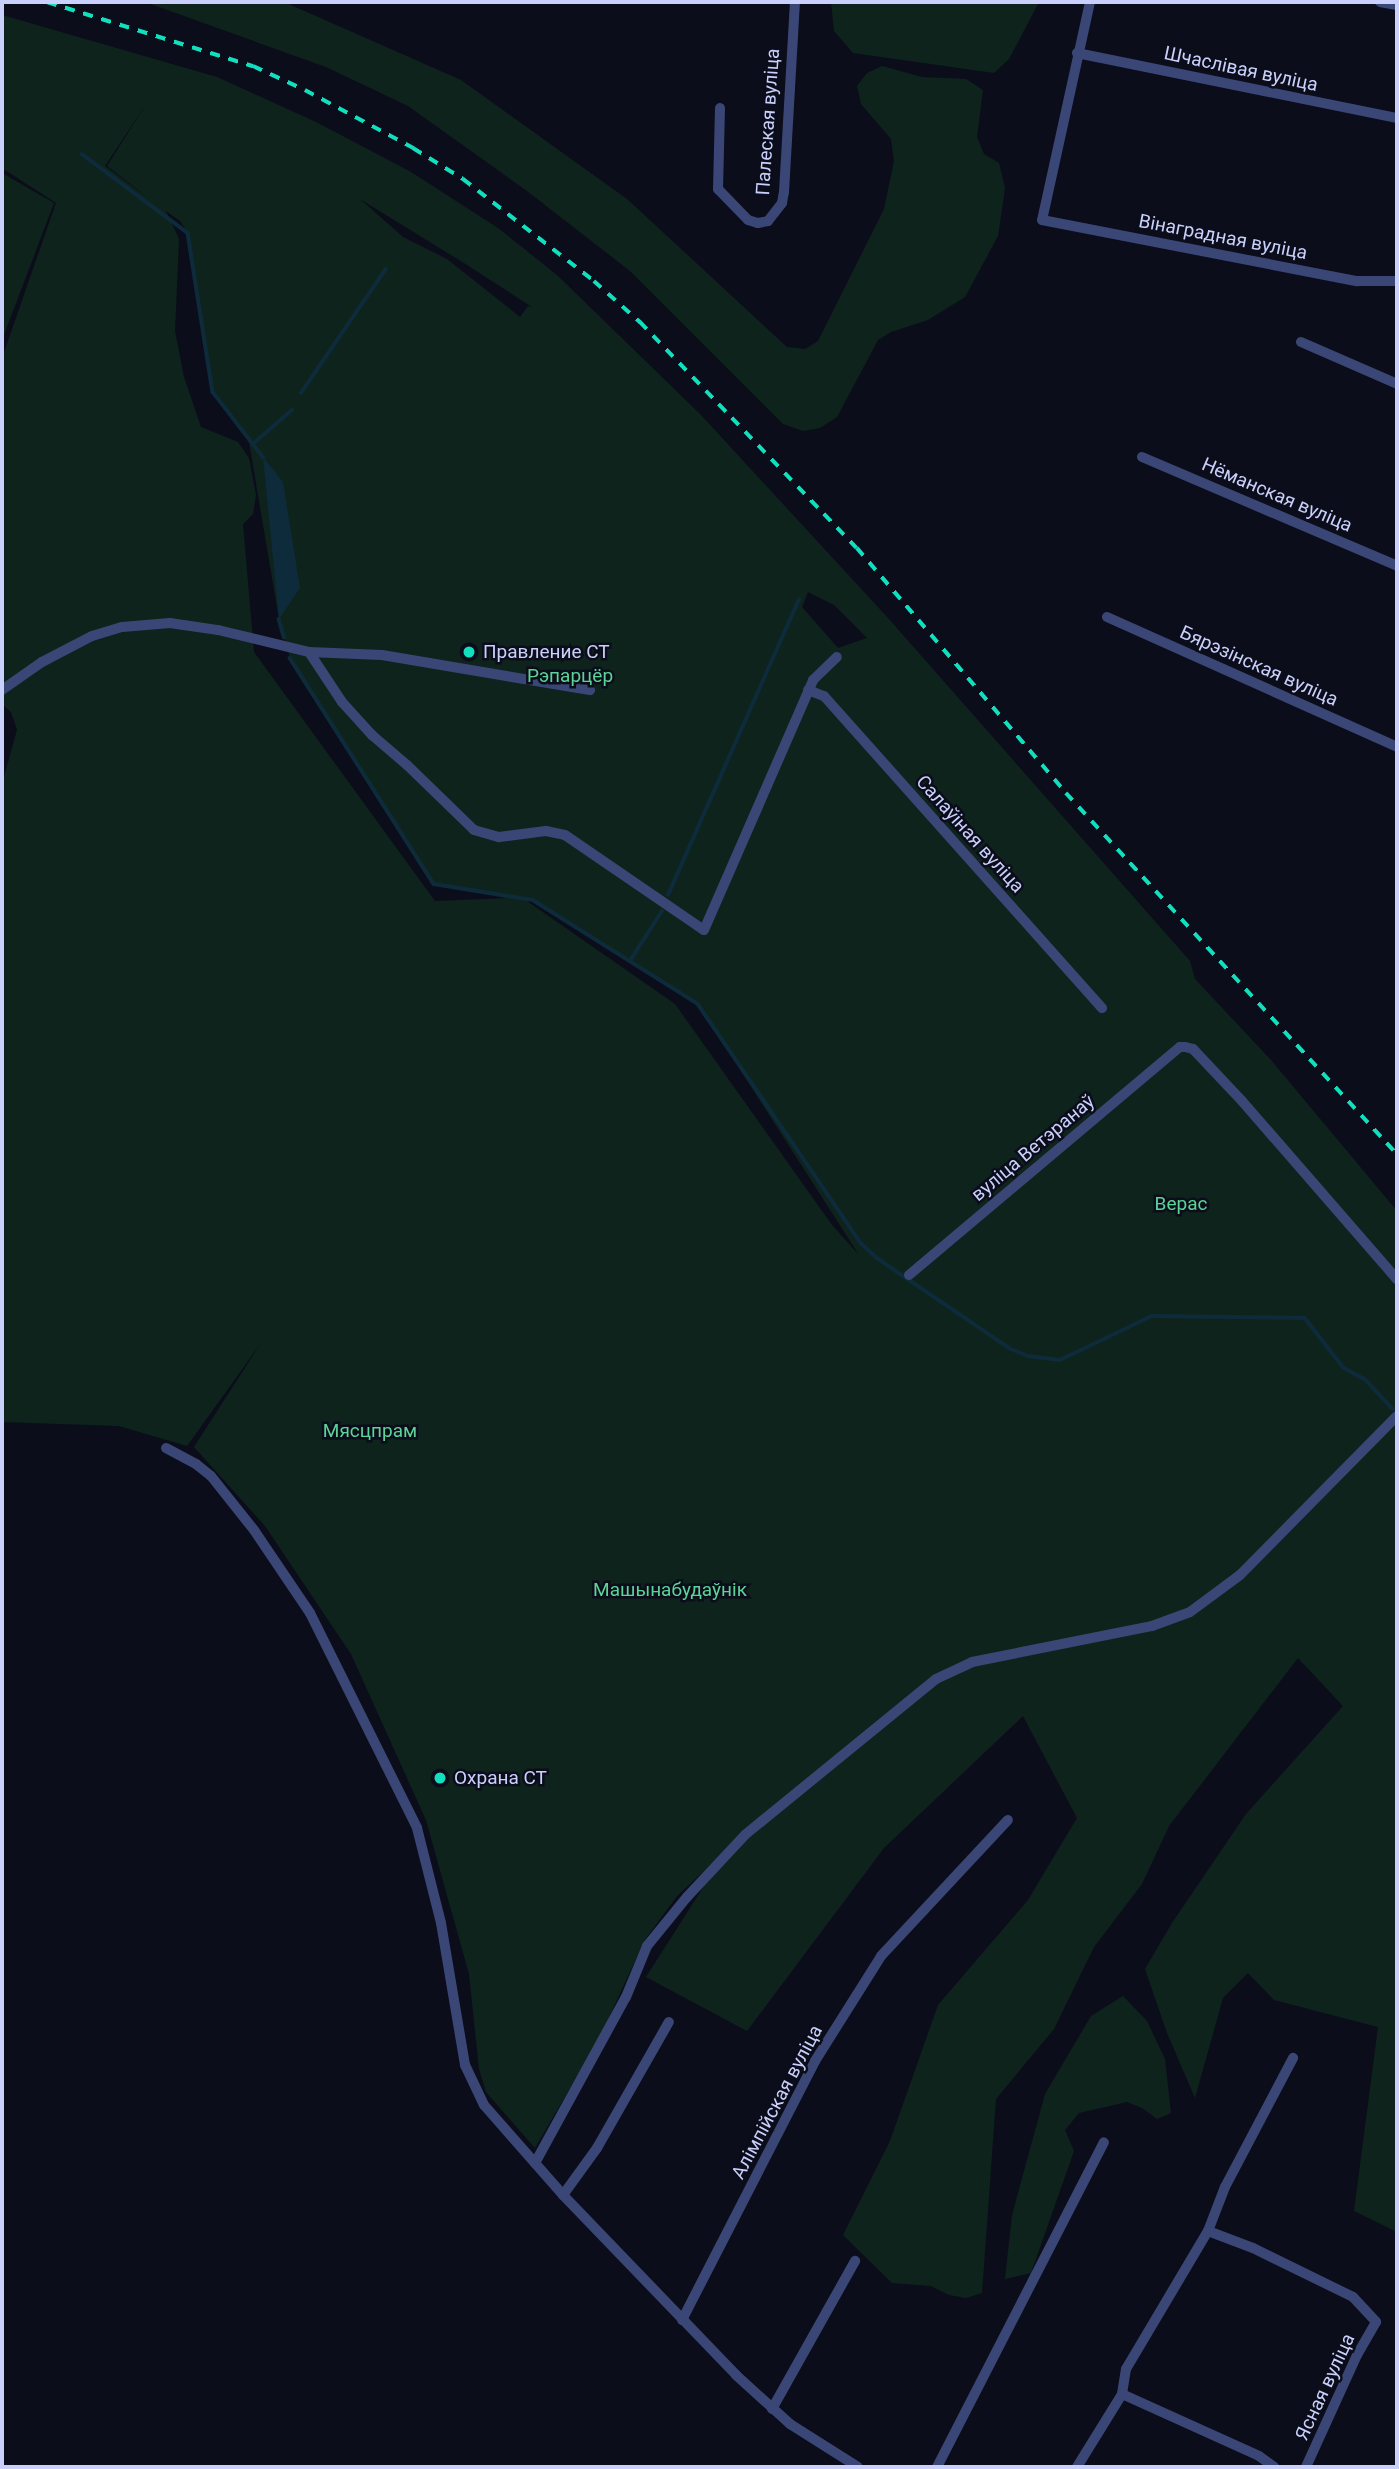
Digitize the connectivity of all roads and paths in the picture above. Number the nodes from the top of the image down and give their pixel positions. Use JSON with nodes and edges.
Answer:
{"nodes":[{"id":1,"x":796,"y":2,"type":"edge"},
{"id":2,"x":1090,"y":2,"type":"edge"},
{"id":3,"x":1380,"y":2,"type":"edge"},
{"id":4,"x":1397,"y":5,"type":"edge"},
{"id":5,"x":1077,"y":53,"type":"junction"},
{"id":6,"x":720,"y":108,"type":"dead end"},
{"id":7,"x":1397,"y":118,"type":"edge"},
{"id":8,"x":1397,"y":281,"type":"edge"},
{"id":9,"x":1301,"y":342,"type":"dead end"},
{"id":10,"x":1397,"y":384,"type":"edge"},
{"id":11,"x":1142,"y":457,"type":"dead end"},
{"id":12,"x":1397,"y":566,"type":"edge"},
{"id":13,"x":1107,"y":617,"type":"dead end"},
{"id":14,"x":309,"y":652,"type":"junction"},
{"id":15,"x":837,"y":657,"type":"dead end"},
{"id":16,"x":2,"y":690,"type":"edge"},
{"id":17,"x":590,"y":690,"type":"dead end"},
{"id":18,"x":808,"y":690,"type":"junction"},
{"id":19,"x":1397,"y":747,"type":"edge"},
{"id":20,"x":1102,"y":1008,"type":"dead end"},
{"id":21,"x":909,"y":1275,"type":"dead end"},
{"id":22,"x":1397,"y":1279,"type":"edge"},
{"id":23,"x":1397,"y":1416,"type":"edge"},
{"id":24,"x":166,"y":1448,"type":"dead end"},
{"id":25,"x":1008,"y":1820,"type":"dead end"},
{"id":26,"x":668,"y":2022,"type":"dead end"},
{"id":27,"x":1293,"y":2058,"type":"dead end"},
{"id":28,"x":1104,"y":2142,"type":"dead end"},
{"id":29,"x":535,"y":2163,"type":"junction"},
{"id":30,"x":563,"y":2194,"type":"junction"},
{"id":31,"x":1208,"y":2231,"type":"junction"},
{"id":32,"x":855,"y":2261,"type":"dead end"},
{"id":33,"x":682,"y":2320,"type":"junction"},
{"id":34,"x":1122,"y":2394,"type":"junction"},
{"id":35,"x":772,"y":2409,"type":"junction"},
{"id":36,"x":858,"y":2467,"type":"edge"},
{"id":37,"x":937,"y":2467,"type":"edge"},
{"id":38,"x":1077,"y":2467,"type":"edge"},
{"id":39,"x":1274,"y":2467,"type":"edge"},
{"id":40,"x":1306,"y":2467,"type":"edge"}],
"edges":[{"from":1,"to":6,"type":"street","name":"Палеская вуліца"},
{"from":2,"to":5,"type":"street"},
{"from":3,"to":4,"type":"street"},
{"from":5,"to":7,"type":"street","name":"Шчаслівая вуліца"},
{"from":5,"to":8,"type":"street","name":"Вінаградная вуліца"},
{"from":9,"to":10,"type":"street"},
{"from":11,"to":12,"type":"street","name":"Нёманская вуліца"},
{"from":13,"to":19,"type":"street","name":"Бярэзінская вуліца"},
{"from":14,"to":16,"type":"street"},
{"from":14,"to":17,"type":"street"},
{"from":14,"to":18,"type":"street"},
{"from":15,"to":18,"type":"street"},
{"from":18,"to":20,"type":"street","name":"Салаўіная вуліца"},
{"from":21,"to":22,"type":"street","name":"вуліца Ветэранаў"},
{"from":23,"to":29,"type":"street"},
{"from":24,"to":29,"type":"street"},
{"from":25,"to":33,"type":"street","name":"Алімпійская вуліца"},
{"from":26,"to":30,"type":"street"},
{"from":27,"to":31,"type":"street"},
{"from":28,"to":37,"type":"street"},
{"from":29,"to":30,"type":"street"},
{"from":30,"to":33,"type":"street"},
{"from":31,"to":34,"type":"street"},
{"from":31,"to":40,"type":"street","name":"Ясная вуліца"},
{"from":32,"to":35,"type":"street"},
{"from":33,"to":35,"type":"street"},
{"from":34,"to":38,"type":"street"},
{"from":34,"to":39,"type":"street"},
{"from":35,"to":36,"type":"street"}]}
